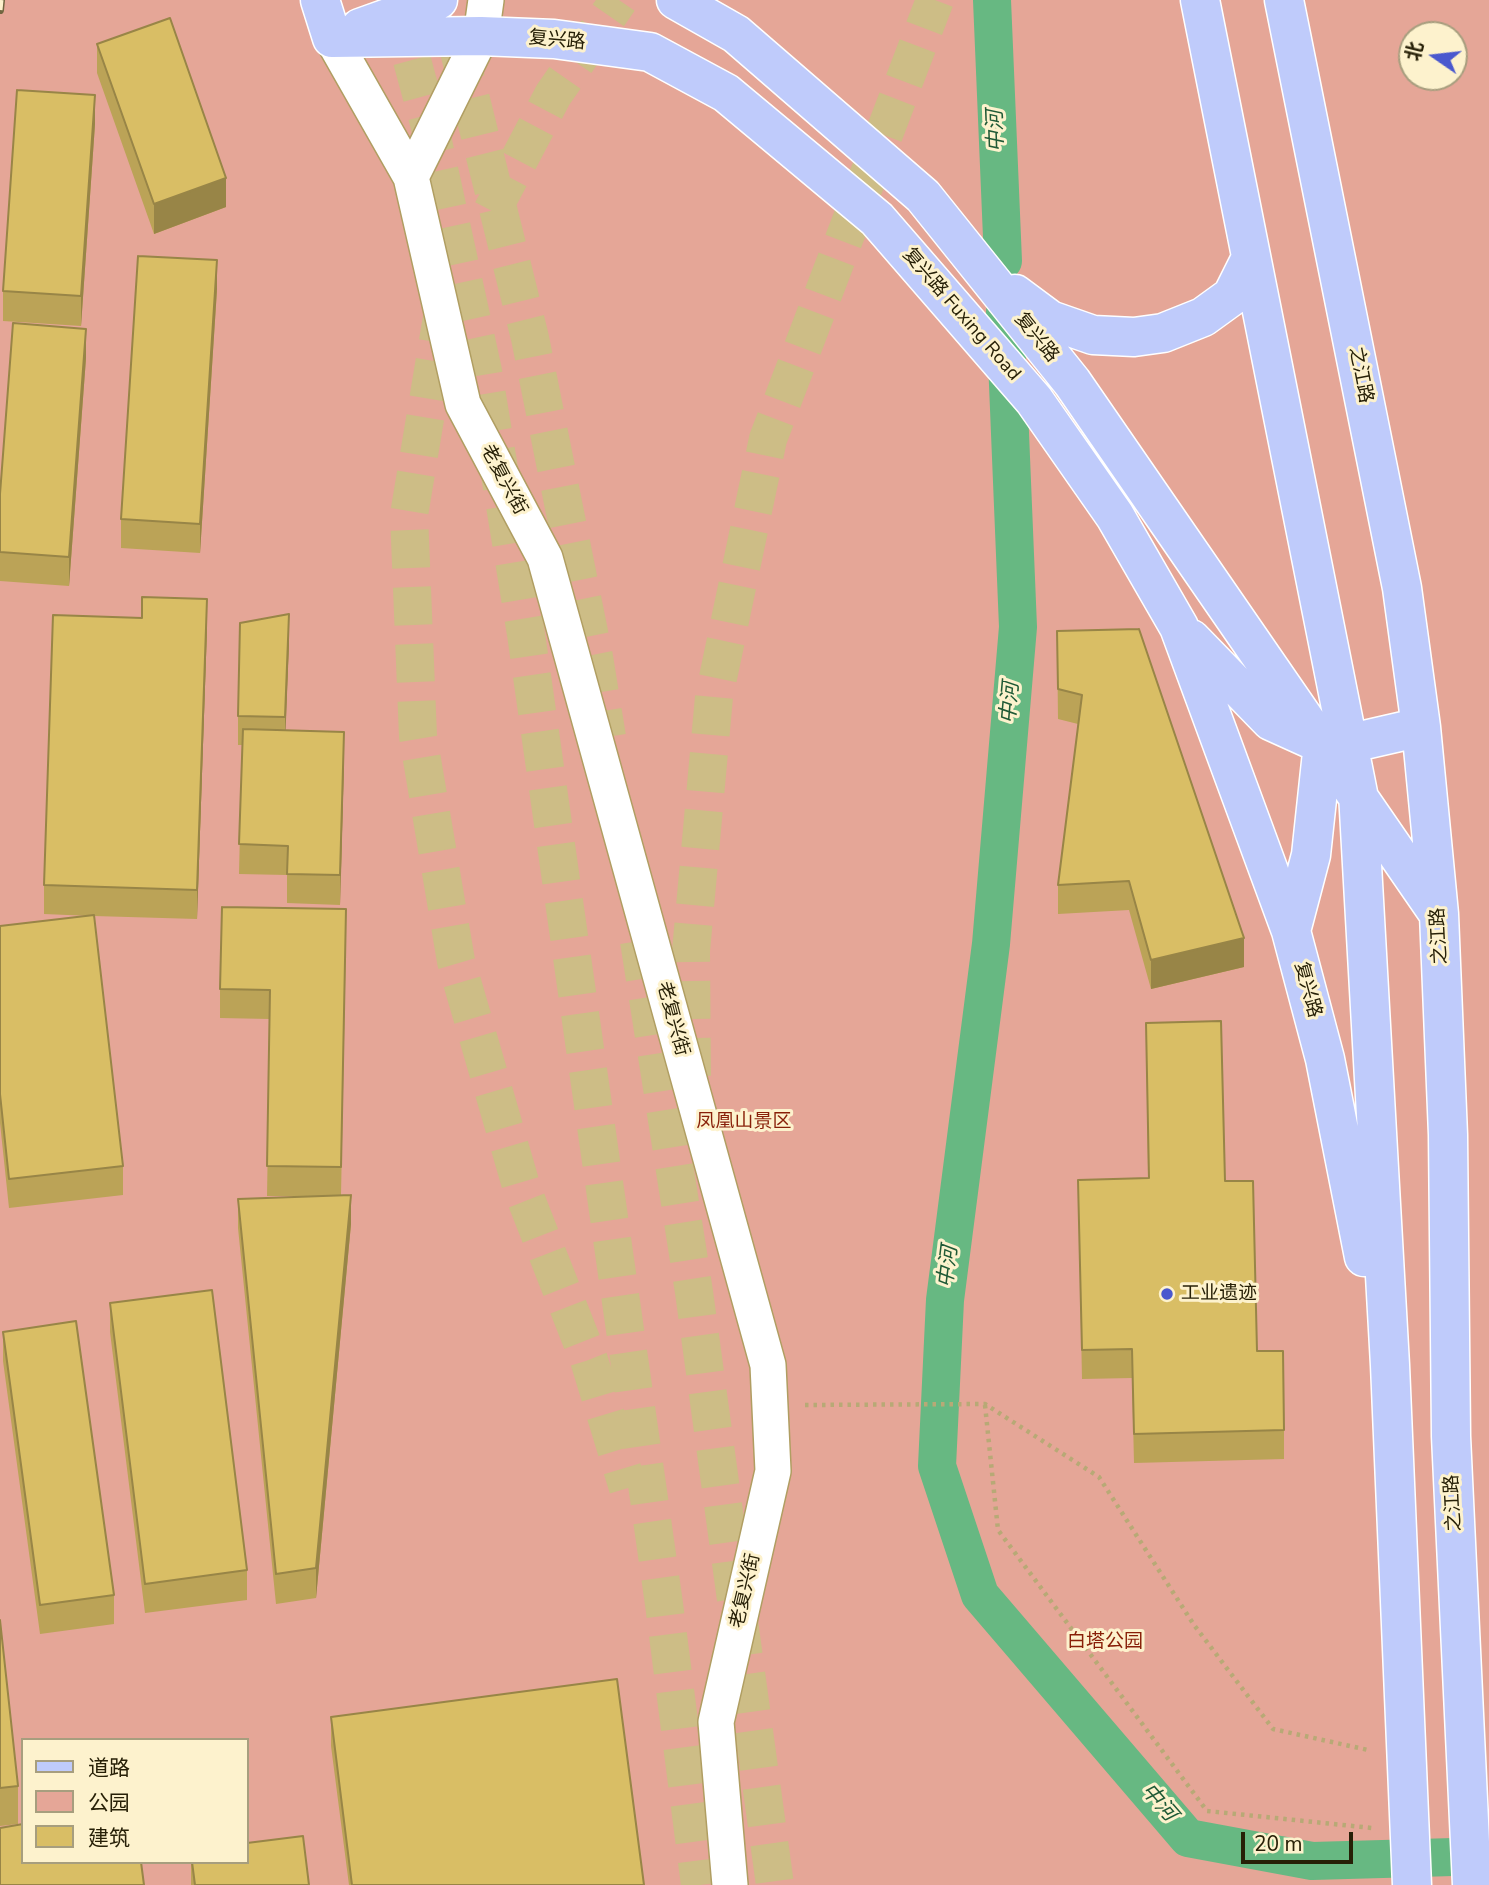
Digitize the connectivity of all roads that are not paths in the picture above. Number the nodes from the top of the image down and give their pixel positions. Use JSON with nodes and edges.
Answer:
{"nodes":[{"id":1,"x":320,"y":0,"type":"edge"},
{"id":2,"x":438,"y":0,"type":"edge"},
{"id":3,"x":676,"y":0,"type":"edge"},
{"id":4,"x":1200,"y":0,"type":"edge"},
{"id":5,"x":1284,"y":0,"type":"edge"},
{"id":6,"x":483,"y":18,"type":"edge"},
{"id":7,"x":332,"y":38,"type":"junction"},
{"id":8,"x":411,"y":177,"type":"junction"},
{"id":9,"x":889,"y":231,"type":"joint"},
{"id":10,"x":1251,"y":258,"type":"junction"},
{"id":11,"x":983,"y":272,"type":"junction"},
{"id":12,"x":1034,"y":400,"type":"joint"},
{"id":13,"x":1180,"y":627,"type":"junction"},
{"id":14,"x":1421,"y":727,"type":"junction"},
{"id":15,"x":1336,"y":745,"type":"junction"},
{"id":16,"x":1358,"y":793,"type":"junction"},
{"id":17,"x":1439,"y":914,"type":"junction"},
{"id":18,"x":1291,"y":931,"type":"junction"},
{"id":19,"x":1390,"y":1365,"type":"junction"},
{"id":20,"x":1471,"y":1883,"type":"edge"},
{"id":21,"x":1412,"y":1884,"type":"edge"},
{"id":22,"x":730,"y":1885,"type":"edge"}],
"edges":[{"from":1,"to":7,"type":"main road"},
{"from":2,"to":7,"type":"main road"},
{"from":3,"to":11,"type":"main road","name":"复兴路"},
{"from":4,"to":10,"type":"main road"},
{"from":5,"to":14,"type":"main road","name":"之江路"},
{"from":6,"to":7,"type":"main road","name":"复兴路"},
{"from":6,"to":8,"type":"street"},
{"from":6,"to":9,"type":"main road","name":"复兴路"},
{"from":7,"to":8,"type":"street","name":"老复兴街"},
{"from":8,"to":22,"type":"street","name":"老复兴街"},
{"from":9,"to":12,"type":"main road","name":"复兴路 Fuxing Road"},
{"from":10,"to":11,"type":"main road"},
{"from":10,"to":15,"type":"main road"},
{"from":11,"to":15,"type":"main road","name":"复兴路"},
{"from":12,"to":13,"type":"main road","name":"复兴路"},
{"from":13,"to":15,"type":"main road","name":"复兴路"},
{"from":13,"to":18,"type":"main road","name":"复兴路"},
{"from":14,"to":15,"type":"main road"},
{"from":14,"to":17,"type":"main road","name":"之江路"},
{"from":15,"to":16,"type":"main road","name":"复兴路"},
{"from":15,"to":18,"type":"main road"},
{"from":16,"to":17,"type":"main road","name":"复兴路"},
{"from":16,"to":19,"type":"main road"},
{"from":17,"to":20,"type":"main road","name":"之江路"},
{"from":18,"to":19,"type":"main road","name":"复兴路"},
{"from":19,"to":21,"type":"main road"}]}
